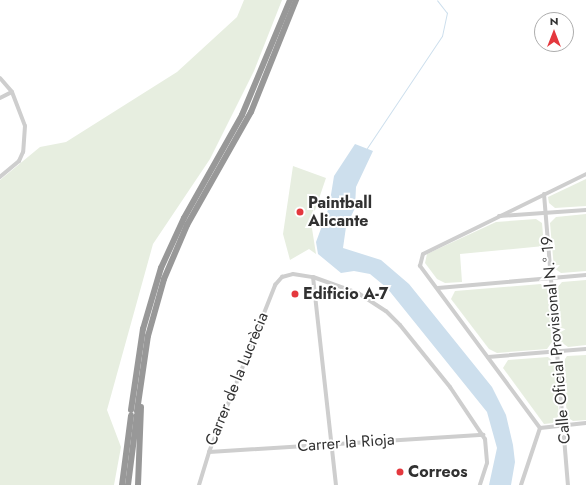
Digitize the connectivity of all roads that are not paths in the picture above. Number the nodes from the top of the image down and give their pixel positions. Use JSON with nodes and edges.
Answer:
{"nodes":[{"id":1,"x":290,"y":0,"type":"edge"},
{"id":2,"x":296,"y":0,"type":"edge"},
{"id":3,"x":0,"y":78,"type":"edge"},
{"id":4,"x":12,"y":92,"type":"junction"},
{"id":5,"x":0,"y":98,"type":"edge"},
{"id":6,"x":586,"y":174,"type":"edge"},
{"id":7,"x":0,"y":177,"type":"edge"},
{"id":8,"x":544,"y":194,"type":"junction"},
{"id":9,"x":586,"y":210,"type":"edge"},
{"id":10,"x":546,"y":214,"type":"junction"},
{"id":11,"x":496,"y":217,"type":"junction"},
{"id":12,"x":586,"y":275,"type":"edge"},
{"id":13,"x":313,"y":277,"type":"junction"},
{"id":14,"x":550,"y":278,"type":"junction"},
{"id":15,"x":438,"y":288,"type":"junction"},
{"id":16,"x":153,"y":313,"type":"junction"},
{"id":17,"x":586,"y":349,"type":"edge"},
{"id":18,"x":557,"y":351,"type":"junction"},
{"id":19,"x":488,"y":357,"type":"junction"},
{"id":20,"x":134,"y":413,"type":"junction"},
{"id":21,"x":586,"y":423,"type":"edge"},
{"id":22,"x":564,"y":425,"type":"junction"},
{"id":23,"x":540,"y":428,"type":"junction"},
{"id":24,"x":483,"y":435,"type":"junction"},
{"id":25,"x":332,"y":443,"type":"junction"},
{"id":26,"x":209,"y":452,"type":"junction"},
{"id":27,"x":122,"y":485,"type":"edge"},
{"id":28,"x":128,"y":485,"type":"edge"},
{"id":29,"x":138,"y":485,"type":"edge"},
{"id":30,"x":199,"y":485,"type":"edge"},
{"id":31,"x":336,"y":485,"type":"edge"},
{"id":32,"x":480,"y":485,"type":"edge"},
{"id":33,"x":521,"y":485,"type":"edge"},
{"id":34,"x":568,"y":485,"type":"edge"}],
"edges":[{"from":1,"to":20,"type":"highway"},
{"from":2,"to":16,"type":"highway"},
{"from":3,"to":4,"type":"street"},
{"from":4,"to":5,"type":"street"},
{"from":4,"to":7,"type":"street"},
{"from":6,"to":8,"type":"street"},
{"from":8,"to":10,"type":"street","name":"Calle Oficial Provisional N.º 19"},
{"from":8,"to":11,"type":"street"},
{"from":9,"to":10,"type":"street"},
{"from":10,"to":11,"type":"street"},
{"from":10,"to":14,"type":"street","name":"Calle Oficial Provisional N.º 19"},
{"from":11,"to":15,"type":"street"},
{"from":12,"to":14,"type":"street"},
{"from":13,"to":24,"type":"street"},
{"from":13,"to":25,"type":"street"},
{"from":13,"to":26,"type":"street","name":"Carrer de la Lucrècia"},
{"from":14,"to":15,"type":"street"},
{"from":14,"to":18,"type":"street","name":"Calle Oficial Provisional N.º 19"},
{"from":15,"to":19,"type":"street"},
{"from":16,"to":20,"type":"highway"},
{"from":16,"to":29,"type":"highway"},
{"from":17,"to":18,"type":"street"},
{"from":18,"to":19,"type":"street"},
{"from":18,"to":22,"type":"street","name":"Calle Oficial Provisional N.º 19"},
{"from":19,"to":23,"type":"street"},
{"from":20,"to":27,"type":"highway"},
{"from":20,"to":28,"type":"highway"},
{"from":21,"to":22,"type":"street"},
{"from":22,"to":23,"type":"street"},
{"from":22,"to":34,"type":"street","name":"Calle Oficial Provisional N.º 19"},
{"from":23,"to":33,"type":"street"},
{"from":24,"to":25,"type":"street","name":"Carrer la Rioja"},
{"from":24,"to":32,"type":"street"},
{"from":25,"to":26,"type":"street","name":"Carrer la Rioja"},
{"from":25,"to":31,"type":"street"},
{"from":26,"to":30,"type":"street","name":"Carrer de la Lucrècia"}]}
